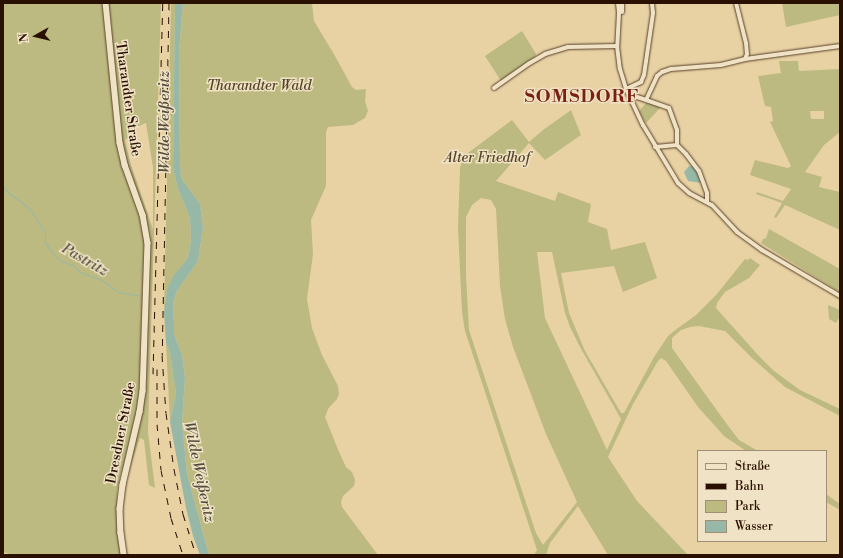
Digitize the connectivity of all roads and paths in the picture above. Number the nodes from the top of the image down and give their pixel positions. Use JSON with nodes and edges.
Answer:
{"nodes":[{"id":1,"x":106,"y":3,"type":"edge"},
{"id":2,"x":618,"y":3,"type":"edge"},
{"id":3,"x":622,"y":3,"type":"edge"},
{"id":4,"x":652,"y":3,"type":"edge"},
{"id":5,"x":736,"y":3,"type":"edge"},
{"id":6,"x":622,"y":12,"type":"dead end"},
{"id":7,"x":617,"y":46,"type":"junction"},
{"id":8,"x":840,"y":46,"type":"edge"},
{"id":9,"x":745,"y":59,"type":"junction"},
{"id":10,"x":494,"y":88,"type":"dead end"},
{"id":11,"x":626,"y":89,"type":"junction"},
{"id":12,"x":630,"y":98,"type":"junction"},
{"id":13,"x":646,"y":100,"type":"junction"},
{"id":14,"x":676,"y":145,"type":"junction"},
{"id":15,"x":655,"y":147,"type":"junction"},
{"id":16,"x":707,"y":201,"type":"junction"},
{"id":17,"x":146,"y":291,"type":"joint"},
{"id":18,"x":840,"y":296,"type":"edge"},
{"id":19,"x":124,"y":555,"type":"edge"}],
"edges":[{"from":1,"to":17,"type":"main road","name":"Tharandter Straße"},
{"from":2,"to":7,"type":"street"},
{"from":3,"to":6,"type":"street"},
{"from":4,"to":11,"type":"street"},
{"from":5,"to":9,"type":"street"},
{"from":7,"to":10,"type":"street"},
{"from":7,"to":11,"type":"street"},
{"from":8,"to":9,"type":"street"},
{"from":9,"to":13,"type":"street"},
{"from":11,"to":12,"type":"street"},
{"from":12,"to":13,"type":"street"},
{"from":12,"to":15,"type":"street"},
{"from":13,"to":14,"type":"street"},
{"from":14,"to":15,"type":"street"},
{"from":14,"to":16,"type":"street"},
{"from":15,"to":16,"type":"street"},
{"from":16,"to":18,"type":"street"},
{"from":17,"to":19,"type":"main road","name":"Dresdner Straße"}]}
